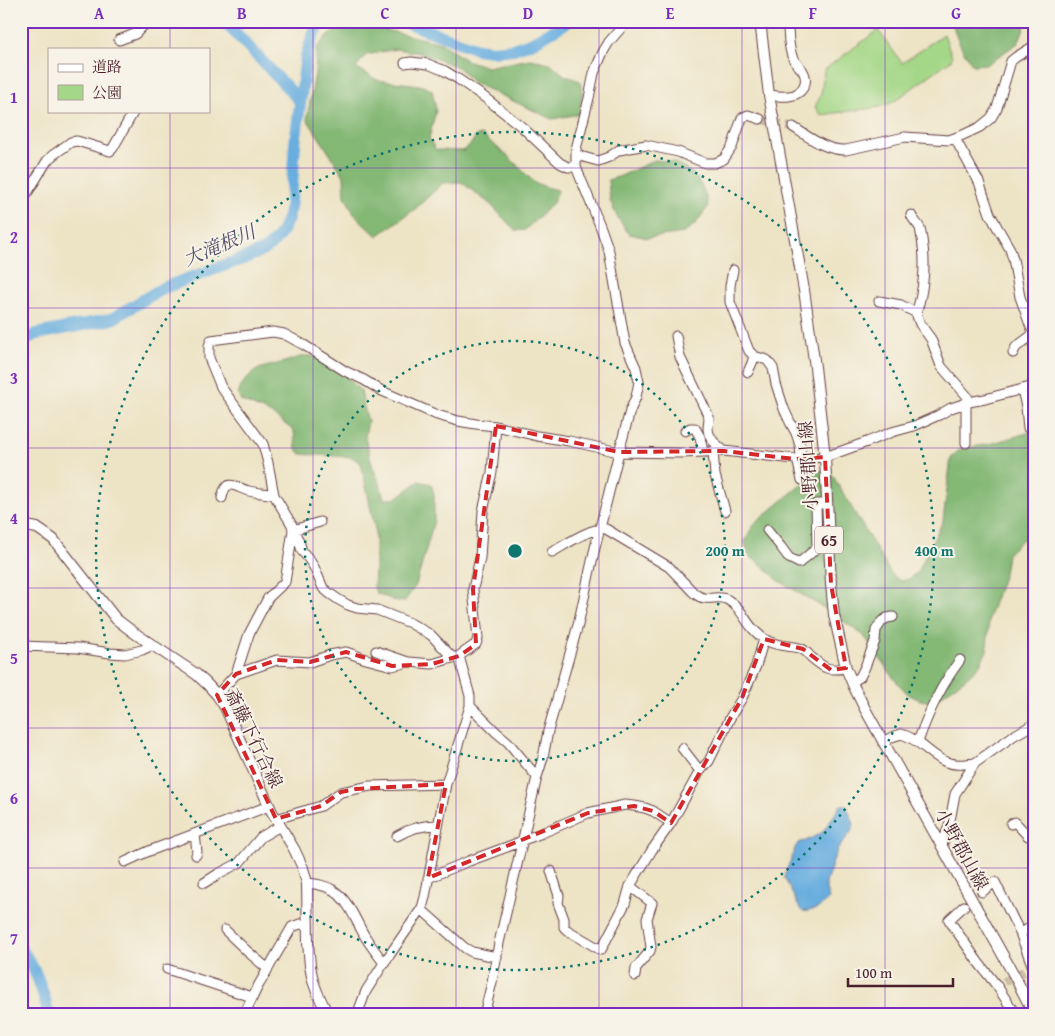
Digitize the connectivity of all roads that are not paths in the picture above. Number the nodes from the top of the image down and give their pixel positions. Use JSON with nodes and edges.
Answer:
{"nodes":[{"id":1,"x":148,"y":21,"type":"edge"},
{"id":2,"x":627,"y":21,"type":"edge"},
{"id":3,"x":760,"y":21,"type":"edge"},
{"id":4,"x":788,"y":21,"type":"edge"},
{"id":5,"x":119,"y":40,"type":"dead end"},
{"id":6,"x":1034,"y":46,"type":"edge"},
{"id":7,"x":405,"y":63,"type":"dead end"},
{"id":8,"x":769,"y":95,"type":"junction"},
{"id":9,"x":133,"y":112,"type":"edge"},
{"id":10,"x":760,"y":119,"type":"tunnel mouth"},
{"id":11,"x":793,"y":127,"type":"tunnel mouth"},
{"id":12,"x":956,"y":138,"type":"junction"},
{"id":13,"x":576,"y":155,"type":"junction"},
{"id":14,"x":576,"y":167,"type":"junction"},
{"id":15,"x":21,"y":203,"type":"edge"},
{"id":16,"x":911,"y":215,"type":"dead end"},
{"id":17,"x":734,"y":270,"type":"dead end"},
{"id":18,"x":879,"y":301,"type":"dead end"},
{"id":19,"x":916,"y":313,"type":"junction"},
{"id":20,"x":1034,"y":335,"type":"edge"},
{"id":21,"x":676,"y":336,"type":"dead end"},
{"id":22,"x":1013,"y":353,"type":"dead end"},
{"id":23,"x":754,"y":356,"type":"junction"},
{"id":24,"x":748,"y":372,"type":"dead end"},
{"id":25,"x":1034,"y":386,"type":"edge"},
{"id":26,"x":1022,"y":390,"type":"junction"},
{"id":27,"x":968,"y":402,"type":"junction"},
{"id":28,"x":496,"y":426,"type":"junction"},
{"id":29,"x":1028,"y":428,"type":"dead end"},
{"id":30,"x":684,"y":431,"type":"dead end"},
{"id":31,"x":966,"y":444,"type":"dead end"},
{"id":32,"x":724,"y":451,"type":"junction"},
{"id":33,"x":619,"y":452,"type":"junction"},
{"id":34,"x":703,"y":452,"type":"junction"},
{"id":35,"x":713,"y":452,"type":"junction"},
{"id":36,"x":825,"y":457,"type":"junction"},
{"id":37,"x":799,"y":458,"type":"junction"},
{"id":38,"x":802,"y":480,"type":"dead end"},
{"id":39,"x":274,"y":495,"type":"junction"},
{"id":40,"x":222,"y":498,"type":"dead end"},
{"id":41,"x":827,"y":504,"type":"junction"},
{"id":42,"x":725,"y":511,"type":"dead end"},
{"id":43,"x":320,"y":522,"type":"dead end"},
{"id":44,"x":21,"y":525,"type":"edge"},
{"id":45,"x":600,"y":528,"type":"junction"},
{"id":46,"x":293,"y":530,"type":"junction"},
{"id":47,"x":767,"y":530,"type":"dead end"},
{"id":48,"x":552,"y":552,"type":"dead end"},
{"id":49,"x":893,"y":617,"type":"dead end"},
{"id":50,"x":764,"y":639,"type":"junction"},
{"id":51,"x":153,"y":645,"type":"junction"},
{"id":52,"x":21,"y":646,"type":"edge"},
{"id":53,"x":376,"y":651,"type":"dead end"},
{"id":54,"x":456,"y":657,"type":"junction"},
{"id":55,"x":960,"y":660,"type":"dead end"},
{"id":56,"x":408,"y":662,"type":"junction"},
{"id":57,"x":846,"y":668,"type":"junction"},
{"id":58,"x":236,"y":674,"type":"junction"},
{"id":59,"x":852,"y":682,"type":"junction"},
{"id":60,"x":217,"y":695,"type":"junction"},
{"id":61,"x":470,"y":706,"type":"junction"},
{"id":62,"x":1034,"y":724,"type":"edge"},
{"id":63,"x":883,"y":742,"type":"junction"},
{"id":64,"x":918,"y":742,"type":"junction"},
{"id":65,"x":682,"y":748,"type":"dead end"},
{"id":66,"x":975,"y":763,"type":"junction"},
{"id":67,"x":700,"y":770,"type":"junction"},
{"id":68,"x":537,"y":777,"type":"junction"},
{"id":69,"x":446,"y":784,"type":"junction"},
{"id":70,"x":269,"y":806,"type":"junction"},
{"id":71,"x":278,"y":822,"type":"junction"},
{"id":72,"x":671,"y":824,"type":"junction"},
{"id":73,"x":1011,"y":824,"type":"dead end"},
{"id":74,"x":438,"y":825,"type":"junction"},
{"id":75,"x":195,"y":834,"type":"junction"},
{"id":76,"x":1034,"y":834,"type":"edge"},
{"id":77,"x":397,"y":836,"type":"dead end"},
{"id":78,"x":523,"y":840,"type":"junction"},
{"id":79,"x":942,"y":845,"type":"junction"},
{"id":80,"x":196,"y":855,"type":"dead end"},
{"id":81,"x":125,"y":862,"type":"dead end"},
{"id":82,"x":551,"y":871,"type":"dead end"},
{"id":83,"x":428,"y":878,"type":"junction"},
{"id":84,"x":204,"y":883,"type":"dead end"},
{"id":85,"x":307,"y":883,"type":"junction"},
{"id":86,"x":630,"y":886,"type":"junction"},
{"id":87,"x":982,"y":892,"type":"dead end"},
{"id":88,"x":964,"y":906,"type":"dead end"},
{"id":89,"x":421,"y":909,"type":"junction"},
{"id":90,"x":308,"y":925,"type":"junction"},
{"id":91,"x":1034,"y":926,"type":"edge"},
{"id":92,"x":225,"y":930,"type":"dead end"},
{"id":93,"x":1020,"y":933,"type":"junction"},
{"id":94,"x":497,"y":957,"type":"junction"},
{"id":95,"x":384,"y":963,"type":"junction"},
{"id":96,"x":167,"y":969,"type":"dead end"},
{"id":97,"x":268,"y":969,"type":"junction"},
{"id":98,"x":1031,"y":969,"type":"edge"},
{"id":99,"x":634,"y":976,"type":"dead end"},
{"id":100,"x":252,"y":997,"type":"junction"},
{"id":101,"x":326,"y":1014,"type":"edge"},
{"id":102,"x":1034,"y":1014,"type":"edge"},
{"id":103,"x":244,"y":1015,"type":"edge"},
{"id":104,"x":357,"y":1015,"type":"edge"},
{"id":105,"x":484,"y":1015,"type":"edge"},
{"id":106,"x":1016,"y":1015,"type":"edge"}],
"edges":[{"from":1,"to":5,"type":"street"},
{"from":2,"to":13,"type":"street"},
{"from":3,"to":8,"type":"main road","name":"小野郡山線","number":"65"},
{"from":4,"to":8,"type":"street"},
{"from":6,"to":12,"type":"street"},
{"from":7,"to":14,"type":"street"},
{"from":8,"to":36,"type":"main road","name":"小野郡山線","number":"65"},
{"from":9,"to":15,"type":"street"},
{"from":10,"to":13,"type":"street"},
{"from":11,"to":12,"type":"street"},
{"from":12,"to":20,"type":"street"},
{"from":13,"to":14,"type":"street"},
{"from":14,"to":33,"type":"street"},
{"from":16,"to":19,"type":"street"},
{"from":17,"to":23,"type":"street"},
{"from":18,"to":19,"type":"street"},
{"from":19,"to":27,"type":"street"},
{"from":20,"to":22,"type":"street"},
{"from":21,"to":32,"type":"street"},
{"from":23,"to":24,"type":"street"},
{"from":23,"to":37,"type":"street"},
{"from":25,"to":26,"type":"street"},
{"from":26,"to":27,"type":"street"},
{"from":26,"to":29,"type":"street"},
{"from":27,"to":31,"type":"street"},
{"from":27,"to":36,"type":"street"},
{"from":28,"to":33,"type":"street"},
{"from":28,"to":39,"type":"street"},
{"from":28,"to":54,"type":"street"},
{"from":30,"to":34,"type":"street"},
{"from":32,"to":35,"type":"street"},
{"from":32,"to":37,"type":"street"},
{"from":33,"to":34,"type":"street"},
{"from":33,"to":45,"type":"street"},
{"from":34,"to":35,"type":"street"},
{"from":35,"to":42,"type":"street"},
{"from":36,"to":37,"type":"street"},
{"from":36,"to":41,"type":"main road","name":"小野郡山線","number":"65"},
{"from":37,"to":38,"type":"street"},
{"from":39,"to":40,"type":"street"},
{"from":39,"to":46,"type":"street"},
{"from":41,"to":47,"type":"street"},
{"from":41,"to":57,"type":"main road","name":"小野郡山線","number":"65"},
{"from":43,"to":46,"type":"street"},
{"from":44,"to":51,"type":"main road","name":"斎藤下行合線"},
{"from":45,"to":48,"type":"street"},
{"from":45,"to":50,"type":"street"},
{"from":45,"to":68,"type":"street"},
{"from":46,"to":54,"type":"street"},
{"from":46,"to":58,"type":"street"},
{"from":49,"to":59,"type":"street"},
{"from":50,"to":57,"type":"street"},
{"from":50,"to":67,"type":"street"},
{"from":51,"to":52,"type":"street"},
{"from":51,"to":60,"type":"main road","name":"斎藤下行合線"},
{"from":53,"to":56,"type":"street"},
{"from":54,"to":56,"type":"street"},
{"from":54,"to":61,"type":"street"},
{"from":55,"to":64,"type":"street"},
{"from":56,"to":58,"type":"street"},
{"from":57,"to":59,"type":"main road","name":"小野郡山線","number":"65"},
{"from":58,"to":60,"type":"street"},
{"from":59,"to":63,"type":"main road","name":"小野郡山線","number":"65"},
{"from":60,"to":70,"type":"main road","name":"斎藤下行合線"},
{"from":61,"to":68,"type":"street"},
{"from":61,"to":69,"type":"street"},
{"from":62,"to":66,"type":"street"},
{"from":63,"to":64,"type":"street"},
{"from":63,"to":79,"type":"main road","name":"小野郡山線","number":"65"},
{"from":64,"to":66,"type":"street"},
{"from":65,"to":67,"type":"street"},
{"from":66,"to":79,"type":"street"},
{"from":67,"to":72,"type":"street"},
{"from":68,"to":78,"type":"street"},
{"from":69,"to":71,"type":"street"},
{"from":69,"to":74,"type":"street"},
{"from":70,"to":71,"type":"main road","name":"斎藤下行合線"},
{"from":70,"to":75,"type":"street"},
{"from":71,"to":84,"type":"street"},
{"from":71,"to":85,"type":"main road","name":"斎藤下行合線"},
{"from":72,"to":78,"type":"street"},
{"from":72,"to":86,"type":"street"},
{"from":73,"to":76,"type":"street"},
{"from":74,"to":77,"type":"street"},
{"from":74,"to":83,"type":"street"},
{"from":75,"to":80,"type":"street"},
{"from":75,"to":81,"type":"street"},
{"from":78,"to":83,"type":"street"},
{"from":78,"to":94,"type":"street"},
{"from":79,"to":102,"type":"main road","name":"小野郡山線","number":"65"},
{"from":82,"to":86,"type":"street"},
{"from":83,"to":89,"type":"street"},
{"from":85,"to":90,"type":"main road","name":"斎藤下行合線"},
{"from":85,"to":95,"type":"street"},
{"from":86,"to":99,"type":"street"},
{"from":87,"to":93,"type":"street"},
{"from":88,"to":106,"type":"street"},
{"from":89,"to":94,"type":"street"},
{"from":89,"to":95,"type":"street"},
{"from":90,"to":97,"type":"street"},
{"from":90,"to":101,"type":"main road","name":"斎藤下行合線"},
{"from":91,"to":93,"type":"street"},
{"from":92,"to":97,"type":"street"},
{"from":93,"to":98,"type":"street"},
{"from":94,"to":105,"type":"street"},
{"from":95,"to":104,"type":"street"},
{"from":96,"to":100,"type":"street"},
{"from":97,"to":100,"type":"street"},
{"from":100,"to":103,"type":"street"}]}
